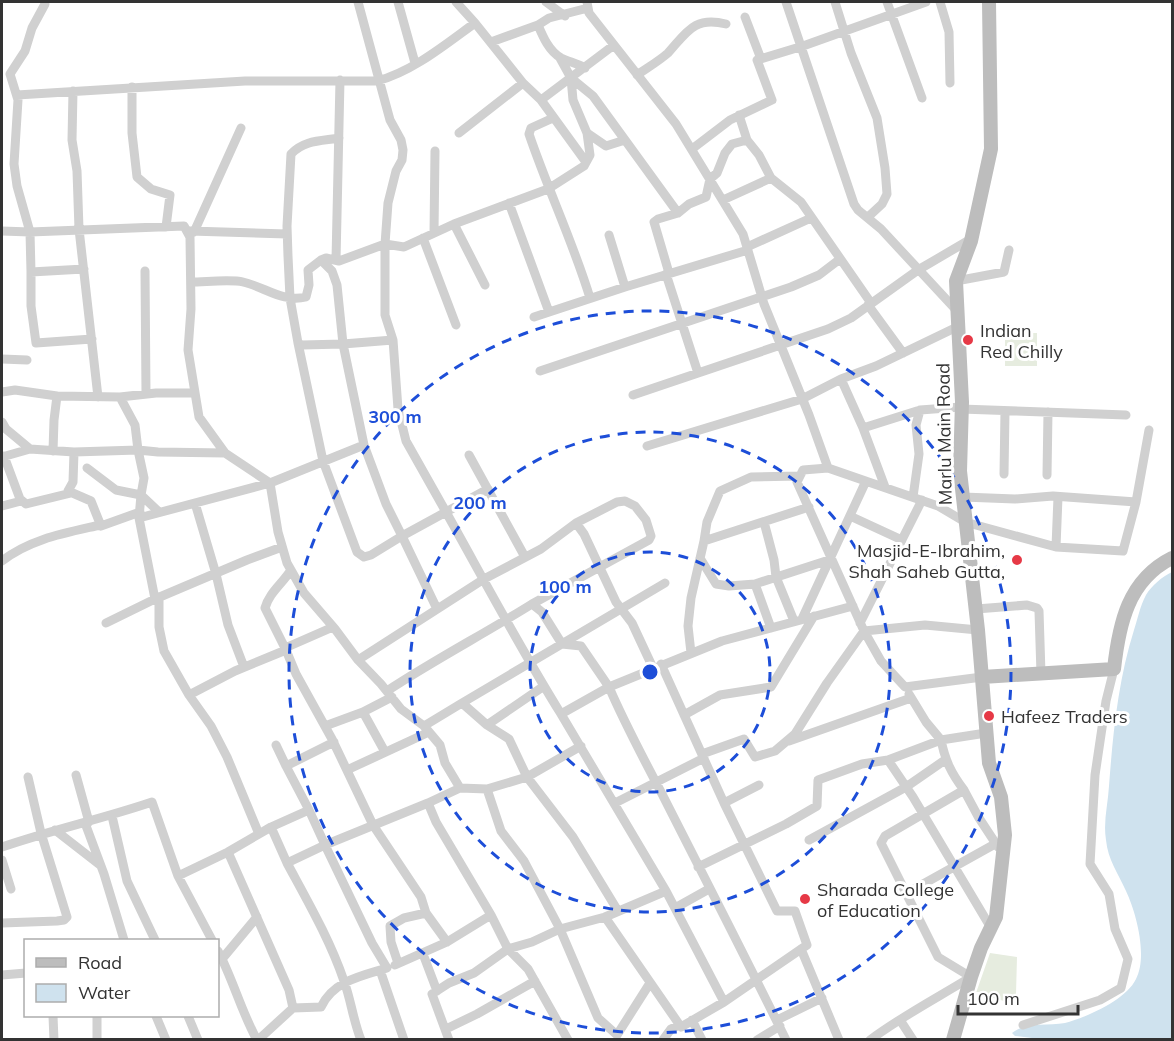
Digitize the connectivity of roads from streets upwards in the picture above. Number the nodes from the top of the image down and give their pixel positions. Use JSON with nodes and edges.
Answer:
{"nodes":[{"id":1,"x":358,"y":2,"type":"edge"},
{"id":2,"x":398,"y":2,"type":"edge"},
{"id":3,"x":456,"y":2,"type":"edge"},
{"id":4,"x":546,"y":2,"type":"edge"},
{"id":5,"x":786,"y":2,"type":"edge"},
{"id":6,"x":835,"y":2,"type":"edge"},
{"id":7,"x":887,"y":2,"type":"edge"},
{"id":8,"x":926,"y":2,"type":"edge"},
{"id":9,"x":940,"y":2,"type":"edge"},
{"id":10,"x":989,"y":2,"type":"edge"},
{"id":11,"x":45,"y":4,"type":"dead end"},
{"id":12,"x":587,"y":5,"type":"edge"},
{"id":13,"x":892,"y":13,"type":"junction"},
{"id":14,"x":565,"y":16,"type":"junction"},
{"id":15,"x":745,"y":17,"type":"dead end"},
{"id":16,"x":475,"y":23,"type":"junction"},
{"id":17,"x":726,"y":24,"type":"dead end"},
{"id":18,"x":538,"y":25,"type":"junction"},
{"id":19,"x":844,"y":32,"type":"junction"},
{"id":20,"x":491,"y":42,"type":"junction"},
{"id":21,"x":614,"y":45,"type":"junction"},
{"id":22,"x":803,"y":46,"type":"junction"},
{"id":23,"x":560,"y":58,"type":"junction"},
{"id":24,"x":761,"y":59,"type":"junction"},
{"id":25,"x":416,"y":63,"type":"junction"},
{"id":26,"x":585,"y":68,"type":"junction"},
{"id":27,"x":638,"y":75,"type":"junction"},
{"id":28,"x":571,"y":78,"type":"junction"},
{"id":29,"x":340,"y":80,"type":"junction"},
{"id":30,"x":379,"y":80,"type":"junction"},
{"id":31,"x":950,"y":83,"type":"dead end"},
{"id":32,"x":523,"y":84,"type":"junction"},
{"id":33,"x":132,"y":87,"type":"junction"},
{"id":34,"x":73,"y":91,"type":"junction"},
{"id":35,"x":16,"y":95,"type":"junction"},
{"id":36,"x":922,"y":98,"type":"dead end"},
{"id":37,"x":541,"y":100,"type":"junction"},
{"id":38,"x":739,"y":115,"type":"junction"},
{"id":39,"x":553,"y":118,"type":"junction"},
{"id":40,"x":241,"y":128,"type":"dead end"},
{"id":41,"x":459,"y":133,"type":"dead end"},
{"id":42,"x":587,"y":133,"type":"junction"},
{"id":43,"x":339,"y":138,"type":"junction"},
{"id":44,"x":625,"y":140,"type":"junction"},
{"id":45,"x":747,"y":140,"type":"junction"},
{"id":46,"x":606,"y":146,"type":"junction"},
{"id":47,"x":692,"y":149,"type":"junction"},
{"id":48,"x":435,"y":151,"type":"dead end"},
{"id":49,"x":588,"y":159,"type":"junction"},
{"id":50,"x":771,"y":178,"type":"junction"},
{"id":51,"x":710,"y":180,"type":"junction"},
{"id":52,"x":548,"y":189,"type":"junction"},
{"id":53,"x":723,"y":200,"type":"junction"},
{"id":54,"x":509,"y":203,"type":"junction"},
{"id":55,"x":678,"y":213,"type":"junction"},
{"id":56,"x":868,"y":217,"type":"junction"},
{"id":57,"x":811,"y":218,"type":"junction"},
{"id":58,"x":454,"y":224,"type":"junction"},
{"id":59,"x":166,"y":227,"type":"junction"},
{"id":60,"x":79,"y":229,"type":"junction"},
{"id":61,"x":2,"y":231,"type":"edge"},
{"id":62,"x":190,"y":231,"type":"junction"},
{"id":63,"x":30,"y":232,"type":"junction"},
{"id":64,"x":434,"y":233,"type":"junction"},
{"id":65,"x":287,"y":234,"type":"junction"},
{"id":66,"x":609,"y":235,"type":"dead end"},
{"id":67,"x":423,"y":238,"type":"junction"},
{"id":68,"x":971,"y":239,"type":"junction"},
{"id":69,"x":385,"y":244,"type":"junction"},
{"id":70,"x":747,"y":249,"type":"junction"},
{"id":71,"x":1010,"y":250,"type":"dead end"},
{"id":72,"x":840,"y":259,"type":"junction"},
{"id":73,"x":321,"y":260,"type":"junction"},
{"id":74,"x":336,"y":260,"type":"junction"},
{"id":75,"x":84,"y":269,"type":"junction"},
{"id":76,"x":918,"y":270,"type":"junction"},
{"id":77,"x":145,"y":271,"type":"dead end"},
{"id":78,"x":31,"y":272,"type":"junction"},
{"id":79,"x":668,"y":274,"type":"junction"},
{"id":80,"x":956,"y":281,"type":"junction"},
{"id":81,"x":191,"y":282,"type":"junction"},
{"id":82,"x":484,"y":285,"type":"dead end"},
{"id":83,"x":625,"y":286,"type":"junction"},
{"id":84,"x":762,"y":297,"type":"junction"},
{"id":85,"x":290,"y":298,"type":"junction"},
{"id":86,"x":590,"y":298,"type":"junction"},
{"id":87,"x":870,"y":304,"type":"junction"},
{"id":88,"x":549,"y":312,"type":"junction"},
{"id":89,"x":534,"y":317,"type":"dead end"},
{"id":90,"x":958,"y":319,"type":"junction"},
{"id":91,"x":682,"y":323,"type":"junction"},
{"id":92,"x":456,"y":325,"type":"dead end"},
{"id":93,"x":92,"y":339,"type":"junction"},
{"id":94,"x":393,"y":340,"type":"junction"},
{"id":95,"x":298,"y":343,"type":"junction"},
{"id":96,"x":344,"y":344,"type":"junction"},
{"id":97,"x":780,"y":346,"type":"junction"},
{"id":98,"x":903,"y":353,"type":"junction"},
{"id":99,"x":2,"y":359,"type":"edge"},
{"id":100,"x":27,"y":360,"type":"dead end"},
{"id":101,"x":540,"y":371,"type":"dead end"},
{"id":102,"x":698,"y":373,"type":"junction"},
{"id":103,"x":841,"y":379,"type":"junction"},
{"id":104,"x":2,"y":392,"type":"edge"},
{"id":105,"x":195,"y":393,"type":"junction"},
{"id":106,"x":146,"y":394,"type":"junction"},
{"id":107,"x":633,"y":395,"type":"dead end"},
{"id":108,"x":57,"y":396,"type":"junction"},
{"id":109,"x":98,"y":397,"type":"junction"},
{"id":110,"x":120,"y":397,"type":"junction"},
{"id":111,"x":802,"y":399,"type":"junction"},
{"id":112,"x":961,"y":408,"type":"junction"},
{"id":113,"x":920,"y":410,"type":"junction"},
{"id":114,"x":1005,"y":411,"type":"junction"},
{"id":115,"x":1048,"y":412,"type":"junction"},
{"id":116,"x":1126,"y":415,"type":"dead end"},
{"id":117,"x":2,"y":422,"type":"edge"},
{"id":118,"x":863,"y":428,"type":"junction"},
{"id":119,"x":1149,"y":430,"type":"dead end"},
{"id":120,"x":364,"y":445,"type":"junction"},
{"id":121,"x":646,"y":446,"type":"dead end"},
{"id":122,"x":30,"y":449,"type":"junction"},
{"id":123,"x":138,"y":450,"type":"junction"},
{"id":124,"x":53,"y":451,"type":"junction"},
{"id":125,"x":74,"y":452,"type":"junction"},
{"id":126,"x":225,"y":453,"type":"junction"},
{"id":127,"x":470,"y":455,"type":"dead end"},
{"id":128,"x":3,"y":457,"type":"edge"},
{"id":129,"x":323,"y":461,"type":"junction"},
{"id":130,"x":87,"y":468,"type":"dead end"},
{"id":131,"x":828,"y":468,"type":"junction"},
{"id":132,"x":1004,"y":474,"type":"dead end"},
{"id":133,"x":1047,"y":475,"type":"dead end"},
{"id":134,"x":800,"y":476,"type":"junction"},
{"id":135,"x":866,"y":481,"type":"junction"},
{"id":136,"x":270,"y":483,"type":"junction"},
{"id":137,"x":885,"y":487,"type":"junction"},
{"id":138,"x":488,"y":489,"type":"junction"},
{"id":139,"x":71,"y":493,"type":"junction"},
{"id":140,"x":141,"y":495,"type":"junction"},
{"id":141,"x":1058,"y":496,"type":"junction"},
{"id":142,"x":963,"y":497,"type":"junction"},
{"id":143,"x":918,"y":499,"type":"junction"},
{"id":144,"x":21,"y":501,"type":"junction"},
{"id":145,"x":1136,"y":502,"type":"junction"},
{"id":146,"x":195,"y":503,"type":"junction"},
{"id":147,"x":2,"y":506,"type":"edge"},
{"id":148,"x":809,"y":507,"type":"junction"},
{"id":149,"x":159,"y":512,"type":"junction"},
{"id":150,"x":446,"y":512,"type":"junction"},
{"id":151,"x":140,"y":515,"type":"junction"},
{"id":152,"x":850,"y":516,"type":"junction"},
{"id":153,"x":764,"y":522,"type":"junction"},
{"id":154,"x":965,"y":522,"type":"junction"},
{"id":155,"x":576,"y":524,"type":"junction"},
{"id":156,"x":100,"y":525,"type":"junction"},
{"id":157,"x":402,"y":536,"type":"junction"},
{"id":158,"x":902,"y":540,"type":"junction"},
{"id":159,"x":704,"y":541,"type":"junction"},
{"id":160,"x":282,"y":547,"type":"junction"},
{"id":161,"x":1056,"y":547,"type":"junction"},
{"id":162,"x":525,"y":557,"type":"junction"},
{"id":163,"x":700,"y":558,"type":"junction"},
{"id":164,"x":830,"y":558,"type":"junction"},
{"id":165,"x":1173,"y":558,"type":"edge"},
{"id":166,"x":2,"y":561,"type":"edge"},
{"id":167,"x":599,"y":568,"type":"junction"},
{"id":168,"x":291,"y":570,"type":"junction"},
{"id":169,"x":216,"y":574,"type":"junction"},
{"id":170,"x":776,"y":577,"type":"junction"},
{"id":171,"x":484,"y":579,"type":"junction"},
{"id":172,"x":665,"y":583,"type":"dead end"},
{"id":173,"x":755,"y":584,"type":"junction"},
{"id":174,"x":157,"y":598,"type":"junction"},
{"id":175,"x":532,"y":604,"type":"junction"},
{"id":176,"x":853,"y":606,"type":"junction"},
{"id":177,"x":437,"y":609,"type":"junction"},
{"id":178,"x":622,"y":609,"type":"junction"},
{"id":179,"x":976,"y":609,"type":"junction"},
{"id":180,"x":814,"y":616,"type":"junction"},
{"id":181,"x":506,"y":620,"type":"junction"},
{"id":182,"x":798,"y":620,"type":"junction"},
{"id":183,"x":106,"y":623,"type":"dead end"},
{"id":184,"x":333,"y":627,"type":"junction"},
{"id":185,"x":862,"y":627,"type":"junction"},
{"id":186,"x":771,"y":628,"type":"junction"},
{"id":187,"x":978,"y":630,"type":"junction"},
{"id":188,"x":562,"y":644,"type":"junction"},
{"id":189,"x":286,"y":649,"type":"junction"},
{"id":190,"x":691,"y":653,"type":"junction"},
{"id":191,"x":358,"y":660,"type":"junction"},
{"id":192,"x":529,"y":663,"type":"junction"},
{"id":193,"x":657,"y":666,"type":"junction"},
{"id":194,"x":244,"y":667,"type":"junction"},
{"id":195,"x":1114,"y":669,"type":"junction"},
{"id":196,"x":1041,"y":674,"type":"junction"},
{"id":197,"x":982,"y":677,"type":"junction"},
{"id":198,"x":544,"y":686,"type":"junction"},
{"id":199,"x":609,"y":687,"type":"junction"},
{"id":200,"x":905,"y":687,"type":"junction"},
{"id":201,"x":389,"y":694,"type":"junction"},
{"id":202,"x":189,"y":695,"type":"junction"},
{"id":203,"x":911,"y":698,"type":"junction"},
{"id":204,"x":462,"y":703,"type":"junction"},
{"id":205,"x":363,"y":712,"type":"junction"},
{"id":206,"x":561,"y":714,"type":"junction"},
{"id":207,"x":684,"y":715,"type":"junction"},
{"id":208,"x":487,"y":725,"type":"junction"},
{"id":209,"x":325,"y":726,"type":"junction"},
{"id":210,"x":427,"y":729,"type":"junction"},
{"id":211,"x":986,"y":733,"type":"junction"},
{"id":212,"x":941,"y":740,"type":"junction"},
{"id":213,"x":334,"y":742,"type":"junction"},
{"id":214,"x":786,"y":742,"type":"junction"},
{"id":215,"x":276,"y":745,"type":"dead end"},
{"id":216,"x":581,"y":746,"type":"junction"},
{"id":217,"x":385,"y":752,"type":"junction"},
{"id":218,"x":703,"y":756,"type":"junction"},
{"id":219,"x":888,"y":760,"type":"junction"},
{"id":220,"x":945,"y":760,"type":"junction"},
{"id":221,"x":286,"y":766,"type":"junction"},
{"id":222,"x":347,"y":770,"type":"junction"},
{"id":223,"x":76,"y":776,"type":"dead end"},
{"id":224,"x":28,"y":777,"type":"dead end"},
{"id":225,"x":527,"y":777,"type":"junction"},
{"id":226,"x":656,"y":783,"type":"junction"},
{"id":227,"x":759,"y":785,"type":"dead end"},
{"id":228,"x":906,"y":787,"type":"junction"},
{"id":229,"x":460,"y":788,"type":"junction"},
{"id":230,"x":487,"y":789,"type":"junction"},
{"id":231,"x":964,"y":790,"type":"junction"},
{"id":232,"x":428,"y":803,"type":"junction"},
{"id":233,"x":615,"y":803,"type":"junction"},
{"id":234,"x":724,"y":803,"type":"junction"},
{"id":235,"x":309,"y":810,"type":"junction"},
{"id":236,"x":923,"y":815,"type":"junction"},
{"id":237,"x":112,"y":816,"type":"junction"},
{"id":238,"x":87,"y":822,"type":"junction"},
{"id":239,"x":373,"y":825,"type":"junction"},
{"id":240,"x":271,"y":827,"type":"junction"},
{"id":241,"x":55,"y":830,"type":"junction"},
{"id":242,"x":41,"y":833,"type":"junction"},
{"id":243,"x":259,"y":834,"type":"junction"},
{"id":244,"x":809,"y":840,"type":"dead end"},
{"id":245,"x":744,"y":844,"type":"junction"},
{"id":246,"x":325,"y":845,"type":"junction"},
{"id":247,"x":2,"y":848,"type":"edge"},
{"id":248,"x":999,"y":849,"type":"junction"},
{"id":249,"x":228,"y":852,"type":"junction"},
{"id":250,"x":2,"y":860,"type":"edge"},
{"id":251,"x":287,"y":863,"type":"junction"},
{"id":252,"x":100,"y":865,"type":"junction"},
{"id":253,"x":954,"y":866,"type":"junction"},
{"id":254,"x":698,"y":867,"type":"junction"},
{"id":255,"x":178,"y":876,"type":"junction"},
{"id":256,"x":11,"y":889,"type":"dead end"},
{"id":257,"x":709,"y":889,"type":"junction"},
{"id":258,"x":666,"y":891,"type":"junction"},
{"id":259,"x":908,"y":893,"type":"junction"},
{"id":260,"x":675,"y":908,"type":"junction"},
{"id":261,"x":618,"y":911,"type":"junction"},
{"id":262,"x":426,"y":913,"type":"junction"},
{"id":263,"x":491,"y":915,"type":"junction"},
{"id":264,"x":257,"y":917,"type":"junction"},
{"id":265,"x":606,"y":917,"type":"junction"},
{"id":266,"x":2,"y":923,"type":"edge"},
{"id":267,"x":991,"y":928,"type":"junction"},
{"id":268,"x":560,"y":929,"type":"junction"},
{"id":269,"x":124,"y":939,"type":"edge"},
{"id":270,"x":154,"y":939,"type":"edge"},
{"id":271,"x":211,"y":939,"type":"edge"},
{"id":272,"x":447,"y":942,"type":"junction"},
{"id":273,"x":507,"y":949,"type":"junction"},
{"id":274,"x":801,"y":949,"type":"junction"},
{"id":275,"x":423,"y":954,"type":"junction"},
{"id":276,"x":220,"y":955,"type":"edge"},
{"id":277,"x":398,"y":963,"type":"junction"},
{"id":278,"x":384,"y":969,"type":"junction"},
{"id":279,"x":24,"y":973,"type":"edge"},
{"id":280,"x":2,"y":975,"type":"edge"},
{"id":281,"x":971,"y":977,"type":"junction"},
{"id":282,"x":756,"y":978,"type":"junction"},
{"id":283,"x":535,"y":981,"type":"junction"},
{"id":284,"x":344,"y":982,"type":"junction"},
{"id":285,"x":650,"y":983,"type":"junction"},
{"id":286,"x":437,"y":990,"type":"junction"},
{"id":287,"x":822,"y":998,"type":"junction"},
{"id":288,"x":724,"y":1002,"type":"junction"},
{"id":289,"x":293,"y":1008,"type":"junction"},
{"id":290,"x":53,"y":1017,"type":"edge"},
{"id":291,"x":97,"y":1017,"type":"edge"},
{"id":292,"x":156,"y":1017,"type":"edge"},
{"id":293,"x":188,"y":1017,"type":"edge"},
{"id":294,"x":692,"y":1020,"type":"junction"},
{"id":295,"x":900,"y":1020,"type":"junction"},
{"id":296,"x":778,"y":1023,"type":"junction"},
{"id":297,"x":679,"y":1025,"type":"junction"},
{"id":298,"x":1023,"y":1025,"type":"dead end"},
{"id":299,"x":446,"y":1029,"type":"junction"},
{"id":300,"x":617,"y":1038,"type":"edge"},
{"id":301,"x":54,"y":1040,"type":"edge"},
{"id":302,"x":98,"y":1040,"type":"edge"},
{"id":303,"x":166,"y":1040,"type":"edge"},
{"id":304,"x":198,"y":1040,"type":"edge"},
{"id":305,"x":258,"y":1040,"type":"edge"},
{"id":306,"x":361,"y":1040,"type":"edge"},
{"id":307,"x":404,"y":1040,"type":"edge"},
{"id":308,"x":449,"y":1040,"type":"edge"},
{"id":309,"x":568,"y":1040,"type":"edge"},
{"id":310,"x":663,"y":1040,"type":"edge"},
{"id":311,"x":702,"y":1040,"type":"edge"},
{"id":312,"x":757,"y":1040,"type":"edge"},
{"id":313,"x":786,"y":1040,"type":"edge"},
{"id":314,"x":839,"y":1040,"type":"edge"},
{"id":315,"x":870,"y":1040,"type":"edge"},
{"id":316,"x":913,"y":1040,"type":"edge"},
{"id":317,"x":953,"y":1040,"type":"edge"}],
"edges":[{"from":1,"to":30,"type":"street"},
{"from":2,"to":25,"type":"street"},
{"from":3,"to":16,"type":"street"},
{"from":4,"to":14,"type":"street"},
{"from":5,"to":22,"type":"street"},
{"from":6,"to":19,"type":"street"},
{"from":7,"to":13,"type":"street"},
{"from":8,"to":13,"type":"street"},
{"from":9,"to":31,"type":"street"},
{"from":10,"to":68,"type":"street","name":"Marlu Main Road"},
{"from":11,"to":35,"type":"street"},
{"from":12,"to":14,"type":"street"},
{"from":12,"to":21,"type":"street"},
{"from":13,"to":19,"type":"street"},
{"from":13,"to":36,"type":"street"},
{"from":14,"to":18,"type":"street"},
{"from":15,"to":24,"type":"street"},
{"from":16,"to":20,"type":"street"},
{"from":16,"to":25,"type":"street"},
{"from":17,"to":27,"type":"street"},
{"from":18,"to":20,"type":"street"},
{"from":18,"to":23,"type":"street"},
{"from":19,"to":22,"type":"street"},
{"from":19,"to":56,"type":"street"},
{"from":20,"to":32,"type":"street"},
{"from":21,"to":26,"type":"street"},
{"from":21,"to":27,"type":"street"},
{"from":22,"to":24,"type":"street"},
{"from":22,"to":56,"type":"street"},
{"from":23,"to":26,"type":"street"},
{"from":23,"to":28,"type":"street"},
{"from":24,"to":38,"type":"street"},
{"from":25,"to":30,"type":"street"},
{"from":26,"to":28,"type":"street"},
{"from":27,"to":47,"type":"street"},
{"from":28,"to":37,"type":"street"},
{"from":28,"to":42,"type":"street"},
{"from":28,"to":44,"type":"street"},
{"from":29,"to":30,"type":"street"},
{"from":29,"to":33,"type":"street"},
{"from":29,"to":43,"type":"street"},
{"from":30,"to":69,"type":"street"},
{"from":32,"to":37,"type":"street"},
{"from":32,"to":41,"type":"street"},
{"from":33,"to":34,"type":"street"},
{"from":33,"to":59,"type":"street"},
{"from":34,"to":35,"type":"street"},
{"from":34,"to":60,"type":"street"},
{"from":35,"to":63,"type":"street"},
{"from":37,"to":39,"type":"street"},
{"from":38,"to":45,"type":"street"},
{"from":38,"to":47,"type":"street"},
{"from":39,"to":49,"type":"street"},
{"from":39,"to":52,"type":"street"},
{"from":40,"to":62,"type":"street"},
{"from":42,"to":46,"type":"street"},
{"from":42,"to":49,"type":"street"},
{"from":43,"to":65,"type":"street"},
{"from":43,"to":74,"type":"street"},
{"from":44,"to":46,"type":"street"},
{"from":44,"to":55,"type":"street"},
{"from":45,"to":50,"type":"street"},
{"from":45,"to":51,"type":"street"},
{"from":46,"to":49,"type":"street"},
{"from":47,"to":51,"type":"street"},
{"from":48,"to":64,"type":"street"},
{"from":49,"to":52,"type":"street"},
{"from":50,"to":53,"type":"street"},
{"from":50,"to":57,"type":"street"},
{"from":51,"to":53,"type":"street"},
{"from":51,"to":55,"type":"street"},
{"from":52,"to":54,"type":"street"},
{"from":52,"to":86,"type":"street"},
{"from":53,"to":70,"type":"street"},
{"from":54,"to":58,"type":"street"},
{"from":54,"to":88,"type":"street"},
{"from":55,"to":79,"type":"street"},
{"from":56,"to":76,"type":"street"},
{"from":57,"to":70,"type":"street"},
{"from":57,"to":72,"type":"street"},
{"from":58,"to":64,"type":"street"},
{"from":58,"to":82,"type":"street"},
{"from":59,"to":60,"type":"street"},
{"from":59,"to":62,"type":"street"},
{"from":60,"to":63,"type":"street"},
{"from":60,"to":75,"type":"street"},
{"from":61,"to":63,"type":"street"},
{"from":62,"to":65,"type":"street"},
{"from":62,"to":81,"type":"street"},
{"from":63,"to":78,"type":"street"},
{"from":64,"to":67,"type":"street"},
{"from":65,"to":85,"type":"street"},
{"from":66,"to":83,"type":"street"},
{"from":67,"to":69,"type":"street"},
{"from":67,"to":92,"type":"street"},
{"from":68,"to":76,"type":"street"},
{"from":68,"to":80,"type":"street","name":"Marlu Main Road"},
{"from":69,"to":74,"type":"street"},
{"from":69,"to":94,"type":"street"},
{"from":70,"to":79,"type":"street"},
{"from":70,"to":84,"type":"street"},
{"from":71,"to":80,"type":"street"},
{"from":72,"to":84,"type":"street"},
{"from":72,"to":87,"type":"street"},
{"from":73,"to":74,"type":"street"},
{"from":73,"to":85,"type":"street"},
{"from":73,"to":96,"type":"street"},
{"from":75,"to":78,"type":"street"},
{"from":75,"to":93,"type":"street"},
{"from":76,"to":87,"type":"street"},
{"from":76,"to":90,"type":"street"},
{"from":77,"to":106,"type":"street"},
{"from":78,"to":93,"type":"street"},
{"from":79,"to":83,"type":"street"},
{"from":79,"to":91,"type":"street"},
{"from":80,"to":90,"type":"street","name":"Marlu Main Road"},
{"from":81,"to":85,"type":"street"},
{"from":81,"to":105,"type":"street"},
{"from":83,"to":86,"type":"street"},
{"from":84,"to":91,"type":"street"},
{"from":84,"to":97,"type":"street"},
{"from":85,"to":95,"type":"street"},
{"from":86,"to":88,"type":"street"},
{"from":87,"to":97,"type":"street"},
{"from":87,"to":98,"type":"street"},
{"from":88,"to":89,"type":"street"},
{"from":90,"to":98,"type":"street"},
{"from":90,"to":112,"type":"street","name":"Marlu Main Road"},
{"from":91,"to":101,"type":"street"},
{"from":91,"to":102,"type":"street"},
{"from":93,"to":109,"type":"street"},
{"from":94,"to":96,"type":"street"},
{"from":94,"to":150,"type":"street"},
{"from":95,"to":96,"type":"street"},
{"from":95,"to":129,"type":"street"},
{"from":96,"to":120,"type":"street"},
{"from":97,"to":102,"type":"street"},
{"from":97,"to":111,"type":"street"},
{"from":98,"to":103,"type":"street"},
{"from":99,"to":100,"type":"street"},
{"from":102,"to":107,"type":"street"},
{"from":103,"to":111,"type":"street"},
{"from":103,"to":118,"type":"street"},
{"from":104,"to":108,"type":"street"},
{"from":105,"to":106,"type":"street"},
{"from":105,"to":126,"type":"street"},
{"from":106,"to":110,"type":"street"},
{"from":108,"to":109,"type":"street"},
{"from":108,"to":124,"type":"street"},
{"from":109,"to":110,"type":"street"},
{"from":110,"to":123,"type":"street"},
{"from":111,"to":121,"type":"street"},
{"from":111,"to":131,"type":"street"},
{"from":112,"to":113,"type":"street"},
{"from":112,"to":114,"type":"street"},
{"from":112,"to":142,"type":"street","name":"Marlu Main Road"},
{"from":113,"to":118,"type":"street"},
{"from":113,"to":143,"type":"street"},
{"from":114,"to":115,"type":"street"},
{"from":114,"to":132,"type":"street"},
{"from":115,"to":116,"type":"street"},
{"from":115,"to":133,"type":"street"},
{"from":117,"to":122,"type":"street"},
{"from":118,"to":137,"type":"street"},
{"from":119,"to":145,"type":"street"},
{"from":120,"to":129,"type":"street"},
{"from":120,"to":157,"type":"street"},
{"from":122,"to":124,"type":"street"},
{"from":122,"to":128,"type":"street"},
{"from":123,"to":125,"type":"street"},
{"from":123,"to":126,"type":"street"},
{"from":123,"to":140,"type":"street"},
{"from":124,"to":125,"type":"street"},
{"from":125,"to":139,"type":"street"},
{"from":126,"to":136,"type":"street"},
{"from":127,"to":138,"type":"street"},
{"from":128,"to":144,"type":"street"},
{"from":129,"to":136,"type":"street"},
{"from":129,"to":157,"type":"street"},
{"from":130,"to":140,"type":"street"},
{"from":131,"to":134,"type":"street"},
{"from":131,"to":135,"type":"street"},
{"from":134,"to":148,"type":"street"},
{"from":134,"to":159,"type":"street"},
{"from":135,"to":137,"type":"street"},
{"from":135,"to":152,"type":"street"},
{"from":136,"to":146,"type":"street"},
{"from":136,"to":160,"type":"street"},
{"from":137,"to":143,"type":"street"},
{"from":138,"to":150,"type":"street"},
{"from":138,"to":162,"type":"street"},
{"from":139,"to":144,"type":"street"},
{"from":139,"to":156,"type":"street"},
{"from":140,"to":149,"type":"street"},
{"from":140,"to":151,"type":"street"},
{"from":141,"to":142,"type":"street"},
{"from":141,"to":145,"type":"street"},
{"from":141,"to":161,"type":"street"},
{"from":142,"to":154,"type":"street","name":"Marlu Main Road"},
{"from":143,"to":154,"type":"street"},
{"from":143,"to":158,"type":"street"},
{"from":144,"to":147,"type":"street"},
{"from":145,"to":161,"type":"street"},
{"from":146,"to":149,"type":"street"},
{"from":146,"to":169,"type":"street"},
{"from":148,"to":153,"type":"street"},
{"from":148,"to":164,"type":"street"},
{"from":149,"to":151,"type":"street"},
{"from":150,"to":157,"type":"street"},
{"from":150,"to":171,"type":"street"},
{"from":151,"to":156,"type":"street"},
{"from":151,"to":174,"type":"street"},
{"from":152,"to":158,"type":"street"},
{"from":152,"to":164,"type":"street"},
{"from":153,"to":159,"type":"street"},
{"from":153,"to":170,"type":"street"},
{"from":154,"to":161,"type":"street"},
{"from":154,"to":179,"type":"street","name":"Marlu Main Road"},
{"from":155,"to":162,"type":"street"},
{"from":155,"to":167,"type":"street"},
{"from":155,"to":167,"type":"street"},
{"from":156,"to":166,"type":"street"},
{"from":157,"to":177,"type":"street"},
{"from":158,"to":185,"type":"street"},
{"from":159,"to":163,"type":"street"},
{"from":160,"to":168,"type":"street"},
{"from":160,"to":169,"type":"street"},
{"from":162,"to":171,"type":"street"},
{"from":163,"to":173,"type":"street"},
{"from":163,"to":190,"type":"street"},
{"from":164,"to":170,"type":"street"},
{"from":164,"to":176,"type":"street"},
{"from":164,"to":182,"type":"street"},
{"from":165,"to":195,"type":"street"},
{"from":167,"to":175,"type":"street"},
{"from":167,"to":178,"type":"street"},
{"from":168,"to":184,"type":"street"},
{"from":168,"to":189,"type":"street"},
{"from":169,"to":174,"type":"street"},
{"from":169,"to":194,"type":"street"},
{"from":170,"to":173,"type":"street"},
{"from":170,"to":182,"type":"street"},
{"from":171,"to":177,"type":"street"},
{"from":171,"to":181,"type":"street"},
{"from":172,"to":178,"type":"street"},
{"from":173,"to":186,"type":"street"},
{"from":174,"to":183,"type":"street"},
{"from":174,"to":202,"type":"street"},
{"from":175,"to":181,"type":"street"},
{"from":175,"to":188,"type":"street"},
{"from":176,"to":180,"type":"street"},
{"from":176,"to":185,"type":"street"},
{"from":177,"to":191,"type":"street"},
{"from":178,"to":188,"type":"street"},
{"from":178,"to":193,"type":"street"},
{"from":179,"to":187,"type":"street","name":"Marlu Main Road"},
{"from":179,"to":196,"type":"street"},
{"from":180,"to":182,"type":"street"},
{"from":180,"to":207,"type":"street"},
{"from":181,"to":192,"type":"street"},
{"from":181,"to":201,"type":"street"},
{"from":182,"to":186,"type":"street"},
{"from":184,"to":189,"type":"street"},
{"from":184,"to":191,"type":"street"},
{"from":185,"to":187,"type":"street"},
{"from":185,"to":200,"type":"street"},
{"from":185,"to":214,"type":"street"},
{"from":186,"to":190,"type":"street"},
{"from":187,"to":197,"type":"street","name":"Marlu Main Road"},
{"from":188,"to":192,"type":"street"},
{"from":188,"to":199,"type":"street"},
{"from":189,"to":194,"type":"street"},
{"from":189,"to":209,"type":"street"},
{"from":190,"to":193,"type":"street"},
{"from":191,"to":201,"type":"street"},
{"from":192,"to":198,"type":"street"},
{"from":192,"to":204,"type":"street"},
{"from":193,"to":199,"type":"street"},
{"from":193,"to":207,"type":"street"},
{"from":194,"to":202,"type":"street"},
{"from":195,"to":196,"type":"street"},
{"from":195,"to":298,"type":"street"},
{"from":196,"to":197,"type":"street"},
{"from":197,"to":200,"type":"street"},
{"from":197,"to":211,"type":"street","name":"Marlu Main Road"},
{"from":198,"to":206,"type":"street"},
{"from":198,"to":208,"type":"street"},
{"from":199,"to":206,"type":"street"},
{"from":199,"to":226,"type":"street"},
{"from":200,"to":203,"type":"street"},
{"from":201,"to":205,"type":"street"},
{"from":201,"to":210,"type":"street"},
{"from":202,"to":243,"type":"street"},
{"from":203,"to":212,"type":"street"},
{"from":203,"to":214,"type":"street"},
{"from":204,"to":208,"type":"street"},
{"from":204,"to":210,"type":"street"},
{"from":205,"to":209,"type":"street"},
{"from":205,"to":217,"type":"street"},
{"from":206,"to":216,"type":"street"},
{"from":207,"to":218,"type":"street"},
{"from":208,"to":225,"type":"street"},
{"from":209,"to":213,"type":"street"},
{"from":210,"to":217,"type":"street"},
{"from":210,"to":229,"type":"street"},
{"from":211,"to":212,"type":"street"},
{"from":211,"to":248,"type":"street","name":"Marlu Main Road"},
{"from":212,"to":219,"type":"street"},
{"from":212,"to":220,"type":"street"},
{"from":213,"to":221,"type":"street"},
{"from":213,"to":222,"type":"street"},
{"from":214,"to":218,"type":"street"},
{"from":215,"to":221,"type":"street"},
{"from":216,"to":225,"type":"street"},
{"from":216,"to":233,"type":"street"},
{"from":217,"to":222,"type":"street"},
{"from":218,"to":226,"type":"street"},
{"from":218,"to":234,"type":"street"},
{"from":219,"to":228,"type":"street"},
{"from":219,"to":245,"type":"street"},
{"from":220,"to":228,"type":"street"},
{"from":220,"to":231,"type":"street"},
{"from":221,"to":235,"type":"street"},
{"from":222,"to":239,"type":"street"},
{"from":223,"to":238,"type":"street"},
{"from":224,"to":242,"type":"street"},
{"from":225,"to":230,"type":"street"},
{"from":225,"to":261,"type":"street"},
{"from":226,"to":233,"type":"street"},
{"from":226,"to":254,"type":"street"},
{"from":227,"to":234,"type":"street"},
{"from":228,"to":236,"type":"street"},
{"from":228,"to":244,"type":"street"},
{"from":229,"to":230,"type":"street"},
{"from":229,"to":232,"type":"street"},
{"from":230,"to":268,"type":"street"},
{"from":231,"to":236,"type":"street"},
{"from":231,"to":248,"type":"street"},
{"from":232,"to":239,"type":"street"},
{"from":232,"to":263,"type":"street"},
{"from":233,"to":258,"type":"street"},
{"from":234,"to":245,"type":"street"},
{"from":235,"to":240,"type":"street"},
{"from":235,"to":246,"type":"street"},
{"from":236,"to":253,"type":"street"},
{"from":236,"to":259,"type":"street"},
{"from":237,"to":238,"type":"street"},
{"from":237,"to":255,"type":"street"},
{"from":237,"to":270,"type":"street"},
{"from":238,"to":241,"type":"street"},
{"from":238,"to":252,"type":"street"},
{"from":239,"to":246,"type":"street"},
{"from":239,"to":262,"type":"street"},
{"from":240,"to":243,"type":"street"},
{"from":240,"to":251,"type":"street"},
{"from":241,"to":242,"type":"street"},
{"from":241,"to":252,"type":"street"},
{"from":242,"to":247,"type":"street"},
{"from":242,"to":266,"type":"street"},
{"from":243,"to":249,"type":"street"},
{"from":245,"to":254,"type":"street"},
{"from":245,"to":274,"type":"street"},
{"from":246,"to":251,"type":"street"},
{"from":246,"to":278,"type":"street"},
{"from":248,"to":253,"type":"street"},
{"from":248,"to":267,"type":"street","name":"Marlu Main Road"},
{"from":249,"to":255,"type":"street"},
{"from":249,"to":264,"type":"street"},
{"from":250,"to":256,"type":"street"},
{"from":251,"to":284,"type":"street"},
{"from":252,"to":269,"type":"street"},
{"from":253,"to":259,"type":"street"},
{"from":253,"to":267,"type":"street"},
{"from":254,"to":257,"type":"street"},
{"from":255,"to":271,"type":"street"},
{"from":257,"to":260,"type":"street"},
{"from":257,"to":282,"type":"street"},
{"from":258,"to":260,"type":"street"},
{"from":258,"to":261,"type":"street"},
{"from":259,"to":281,"type":"street"},
{"from":260,"to":288,"type":"street"},
{"from":261,"to":265,"type":"street"},
{"from":262,"to":272,"type":"street"},
{"from":262,"to":277,"type":"street"},
{"from":263,"to":272,"type":"street"},
{"from":263,"to":273,"type":"street"},
{"from":264,"to":276,"type":"street"},
{"from":264,"to":289,"type":"street"},
{"from":265,"to":268,"type":"street"},
{"from":265,"to":285,"type":"street"},
{"from":267,"to":281,"type":"street","name":"Marlu Main Road"},
{"from":268,"to":273,"type":"street"},
{"from":268,"to":300,"type":"street"},
{"from":272,"to":275,"type":"street"},
{"from":273,"to":283,"type":"street"},
{"from":273,"to":286,"type":"street"},
{"from":274,"to":282,"type":"street"},
{"from":274,"to":287,"type":"street"},
{"from":275,"to":277,"type":"street"},
{"from":275,"to":286,"type":"street"},
{"from":276,"to":305,"type":"street"},
{"from":277,"to":278,"type":"street"},
{"from":278,"to":284,"type":"street"},
{"from":278,"to":307,"type":"street"},
{"from":279,"to":280,"type":"street"},
{"from":281,"to":295,"type":"street"},
{"from":281,"to":317,"type":"street","name":"Marlu Main Road"},
{"from":282,"to":288,"type":"street"},
{"from":282,"to":296,"type":"street"},
{"from":283,"to":299,"type":"street"},
{"from":283,"to":309,"type":"street"},
{"from":284,"to":289,"type":"street"},
{"from":284,"to":306,"type":"street"},
{"from":285,"to":297,"type":"street"},
{"from":285,"to":300,"type":"street"},
{"from":286,"to":299,"type":"street"},
{"from":287,"to":296,"type":"street"},
{"from":287,"to":314,"type":"street"},
{"from":288,"to":294,"type":"street"},
{"from":289,"to":305,"type":"street"},
{"from":290,"to":301,"type":"street"},
{"from":291,"to":302,"type":"street"},
{"from":292,"to":303,"type":"street"},
{"from":293,"to":304,"type":"street"},
{"from":294,"to":297,"type":"street"},
{"from":294,"to":311,"type":"street"},
{"from":295,"to":315,"type":"street"},
{"from":295,"to":316,"type":"street"},
{"from":296,"to":312,"type":"street"},
{"from":296,"to":313,"type":"street"},
{"from":297,"to":310,"type":"street"},
{"from":299,"to":308,"type":"street"}]}
